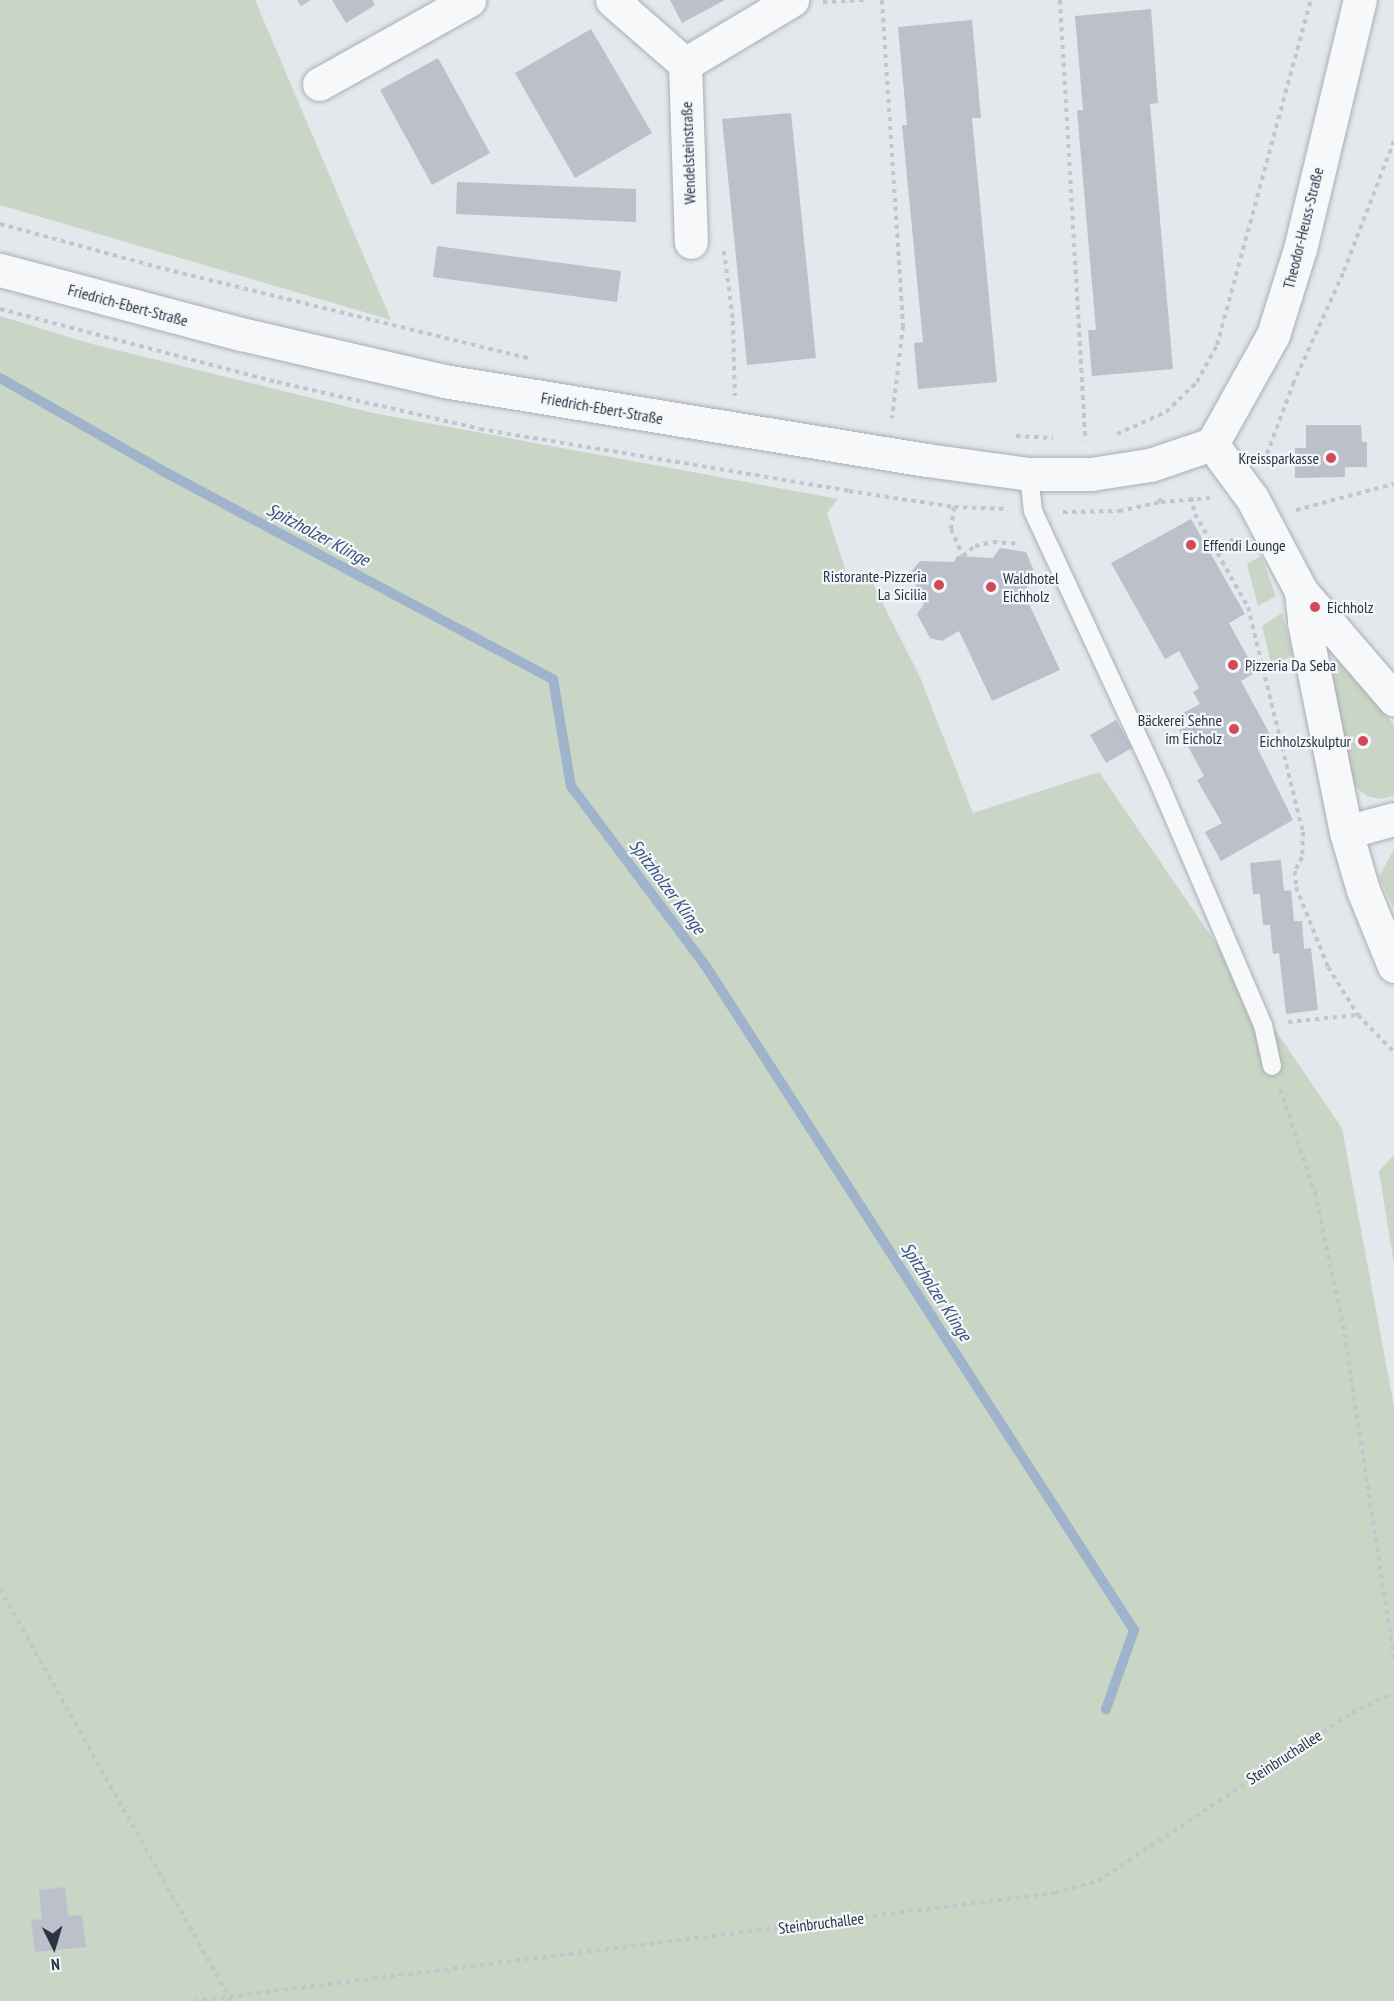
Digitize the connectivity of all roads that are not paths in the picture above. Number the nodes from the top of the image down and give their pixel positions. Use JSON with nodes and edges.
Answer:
{"nodes":[{"id":1,"x":469,"y":0,"type":"edge"},
{"id":2,"x":612,"y":0,"type":"edge"},
{"id":3,"x":792,"y":0,"type":"edge"},
{"id":4,"x":1360,"y":0,"type":"edge"},
{"id":5,"x":685,"y":64,"type":"junction"},
{"id":6,"x":319,"y":84,"type":"dead end"},
{"id":7,"x":690,"y":238,"type":"road end"},
{"id":8,"x":0,"y":270,"type":"edge"},
{"id":9,"x":1212,"y":444,"type":"junction"},
{"id":10,"x":1029,"y":474,"type":"junction"},
{"id":11,"x":1301,"y":591,"type":"junction"},
{"id":12,"x":1394,"y":699,"type":"edge"},
{"id":13,"x":1394,"y":819,"type":"edge"},
{"id":14,"x":1346,"y":832,"type":"junction"},
{"id":15,"x":1394,"y":966,"type":"edge"},
{"id":16,"x":1272,"y":1066,"type":"road end"}],
"edges":[{"from":1,"to":6,"type":"street"},
{"from":2,"to":5,"type":"street"},
{"from":3,"to":5,"type":"street"},
{"from":4,"to":9,"type":"street","name":"Theodor-Heuss-Straße"},
{"from":5,"to":7,"type":"street","name":"Wendelsteinstraße"},
{"from":8,"to":10,"type":"street","name":"Friedrich-Ebert-Straße"},
{"from":9,"to":10,"type":"street","name":"Friedrich-Ebert-Straße"},
{"from":9,"to":11,"type":"street"},
{"from":10,"to":16,"type":"lane"},
{"from":11,"to":12,"type":"street"},
{"from":11,"to":14,"type":"street"},
{"from":13,"to":14,"type":"street"},
{"from":14,"to":15,"type":"street"}]}
